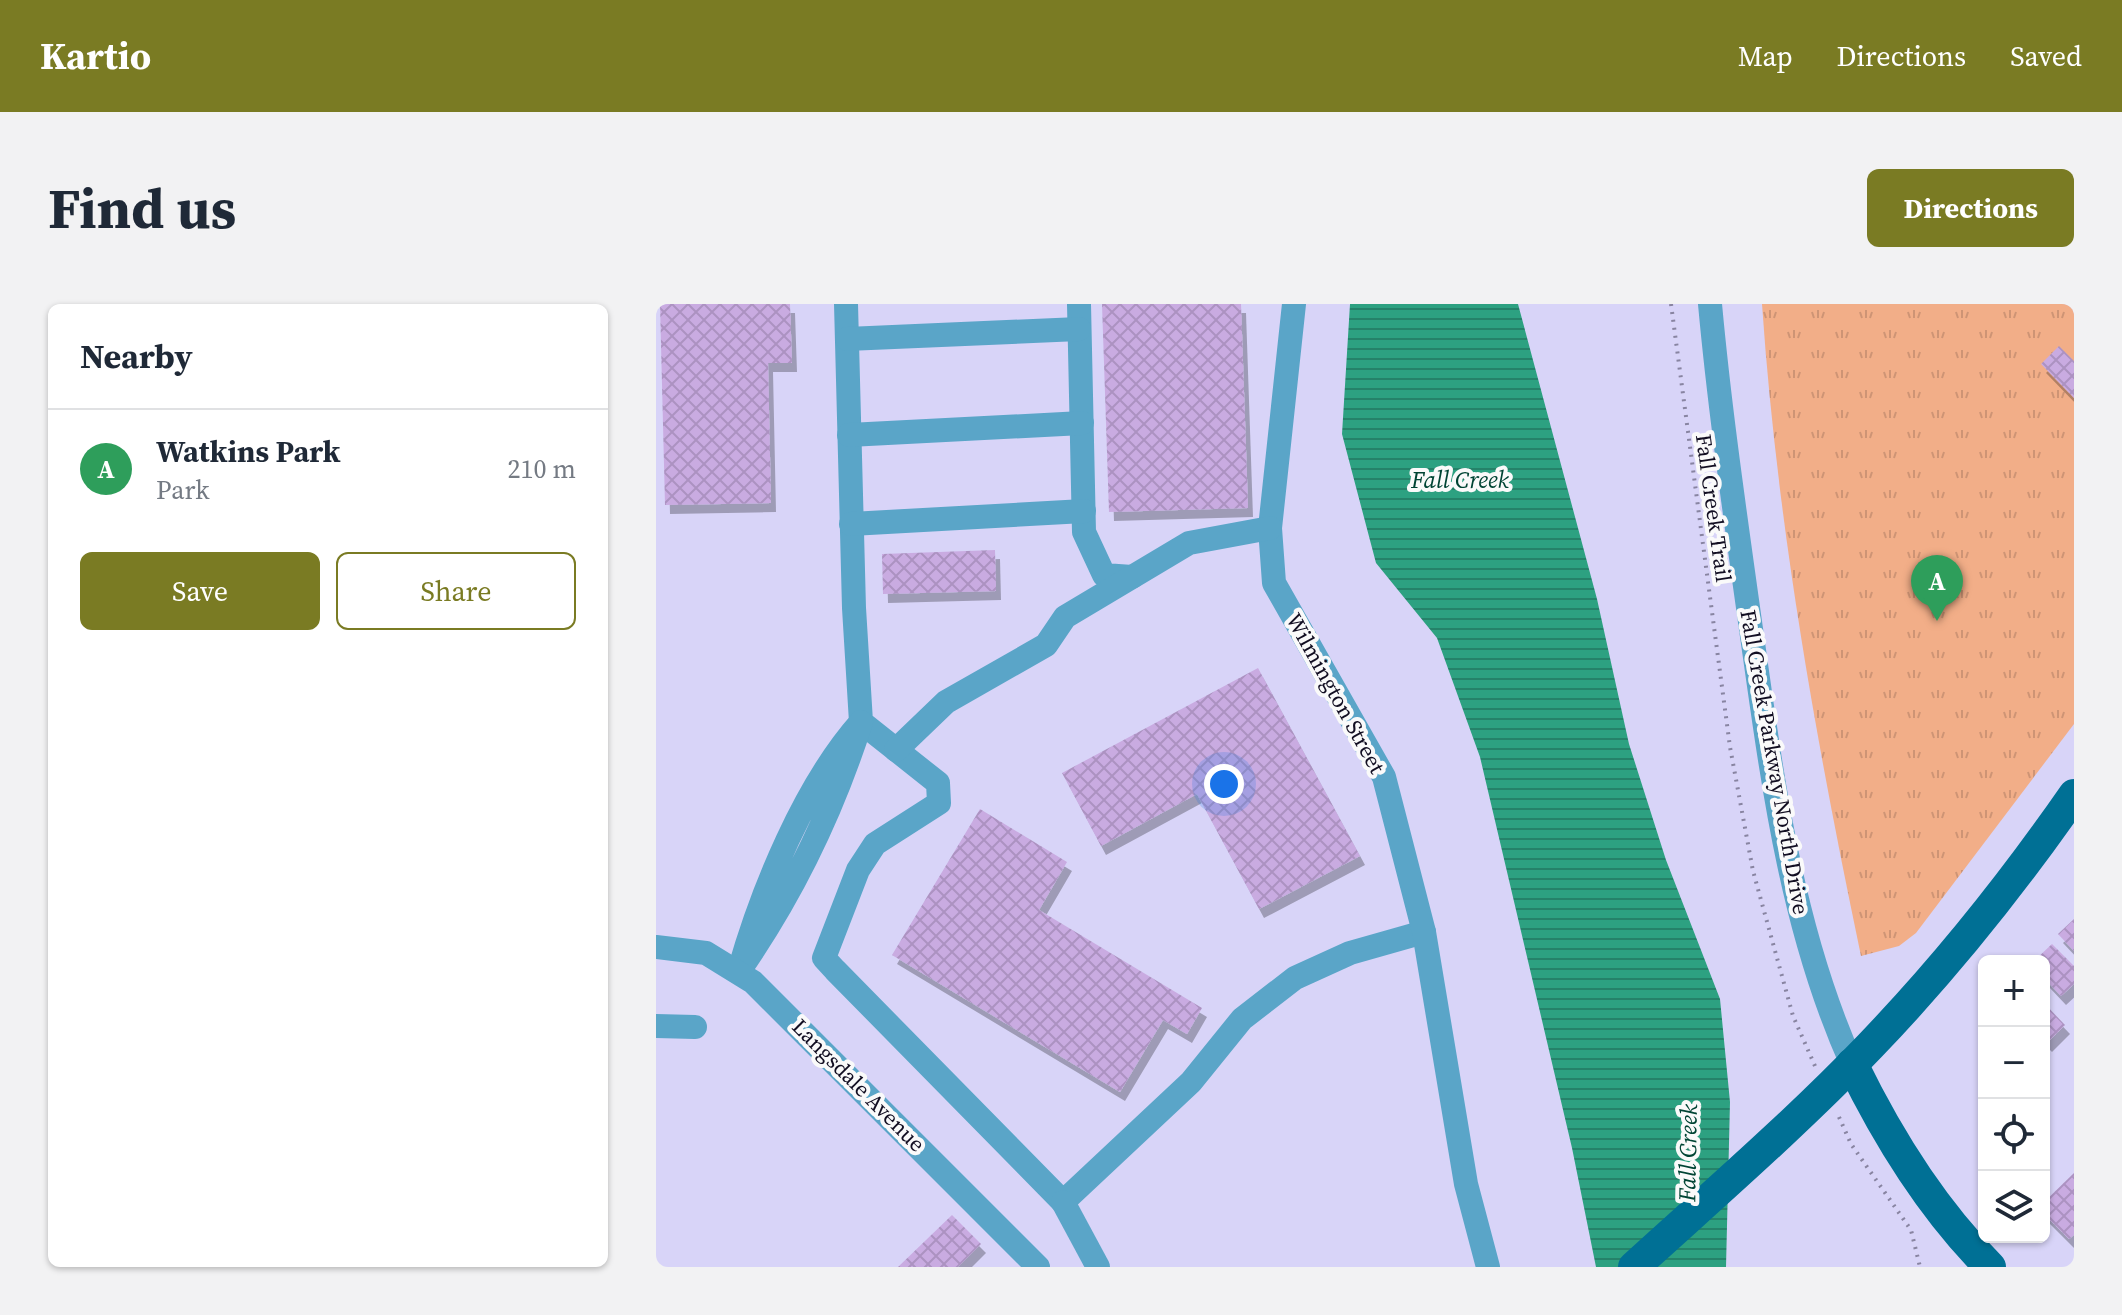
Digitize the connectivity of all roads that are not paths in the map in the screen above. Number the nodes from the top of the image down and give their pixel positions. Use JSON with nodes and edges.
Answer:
{"nodes":[{"id":1,"x":846,"y":304,"type":"edge"},
{"id":2,"x":1079,"y":304,"type":"edge"},
{"id":3,"x":1294,"y":304,"type":"edge"},
{"id":4,"x":1710,"y":304,"type":"edge"},
{"id":5,"x":1079,"y":329,"type":"junction"},
{"id":6,"x":847,"y":339,"type":"junction"},
{"id":7,"x":1082,"y":423,"type":"junction"},
{"id":8,"x":849,"y":435,"type":"junction"},
{"id":9,"x":1084,"y":511,"type":"junction"},
{"id":10,"x":851,"y":524,"type":"junction"},
{"id":11,"x":1270,"y":528,"type":"junction"},
{"id":12,"x":1104,"y":575,"type":"junction"},
{"id":13,"x":1132,"y":577,"type":"junction"},
{"id":14,"x":1088,"y":603,"type":"junction"},
{"id":15,"x":861,"y":722,"type":"junction"},
{"id":16,"x":896,"y":750,"type":"junction"},
{"id":17,"x":2074,"y":795,"type":"edge"},
{"id":18,"x":1424,"y":932,"type":"junction"},
{"id":19,"x":656,"y":947,"type":"edge"},
{"id":20,"x":739,"y":971,"type":"junction"},
{"id":21,"x":656,"y":1026,"type":"edge"},
{"id":22,"x":695,"y":1027,"type":"dead end"},
{"id":23,"x":1852,"y":1064,"type":"junction"},
{"id":24,"x":1063,"y":1202,"type":"junction"},
{"id":25,"x":1038,"y":1267,"type":"edge"},
{"id":26,"x":1098,"y":1267,"type":"edge"},
{"id":27,"x":1488,"y":1267,"type":"edge"},
{"id":28,"x":1634,"y":1267,"type":"edge"},
{"id":29,"x":1990,"y":1267,"type":"edge"}],
"edges":[{"from":1,"to":6,"type":"street"},
{"from":2,"to":5,"type":"street"},
{"from":3,"to":11,"type":"street","name":"Wilmington Street"},
{"from":4,"to":23,"type":"street","name":"Fall Creek Parkway North Drive"},
{"from":5,"to":6,"type":"street"},
{"from":5,"to":7,"type":"street"},
{"from":6,"to":8,"type":"street"},
{"from":7,"to":8,"type":"street"},
{"from":7,"to":9,"type":"street"},
{"from":8,"to":10,"type":"street"},
{"from":9,"to":10,"type":"street"},
{"from":9,"to":12,"type":"street"},
{"from":10,"to":15,"type":"street"},
{"from":11,"to":13,"type":"street"},
{"from":11,"to":18,"type":"street","name":"Wilmington Street"},
{"from":12,"to":13,"type":"street"},
{"from":12,"to":14,"type":"street"},
{"from":13,"to":14,"type":"street"},
{"from":14,"to":16,"type":"street"},
{"from":15,"to":16,"type":"street"},
{"from":15,"to":20,"type":"street"},
{"from":16,"to":24,"type":"street"},
{"from":17,"to":23,"type":"main road"},
{"from":18,"to":24,"type":"street"},
{"from":18,"to":27,"type":"street","name":"Wilmington Street"},
{"from":19,"to":20,"type":"street","name":"Langsdale Avenue"},
{"from":20,"to":25,"type":"street","name":"Langsdale Avenue"},
{"from":21,"to":22,"type":"street"},
{"from":23,"to":28,"type":"main road"},
{"from":23,"to":29,"type":"main road","name":"Fall Creek Parkway North Drive"},
{"from":24,"to":26,"type":"street"}]}
